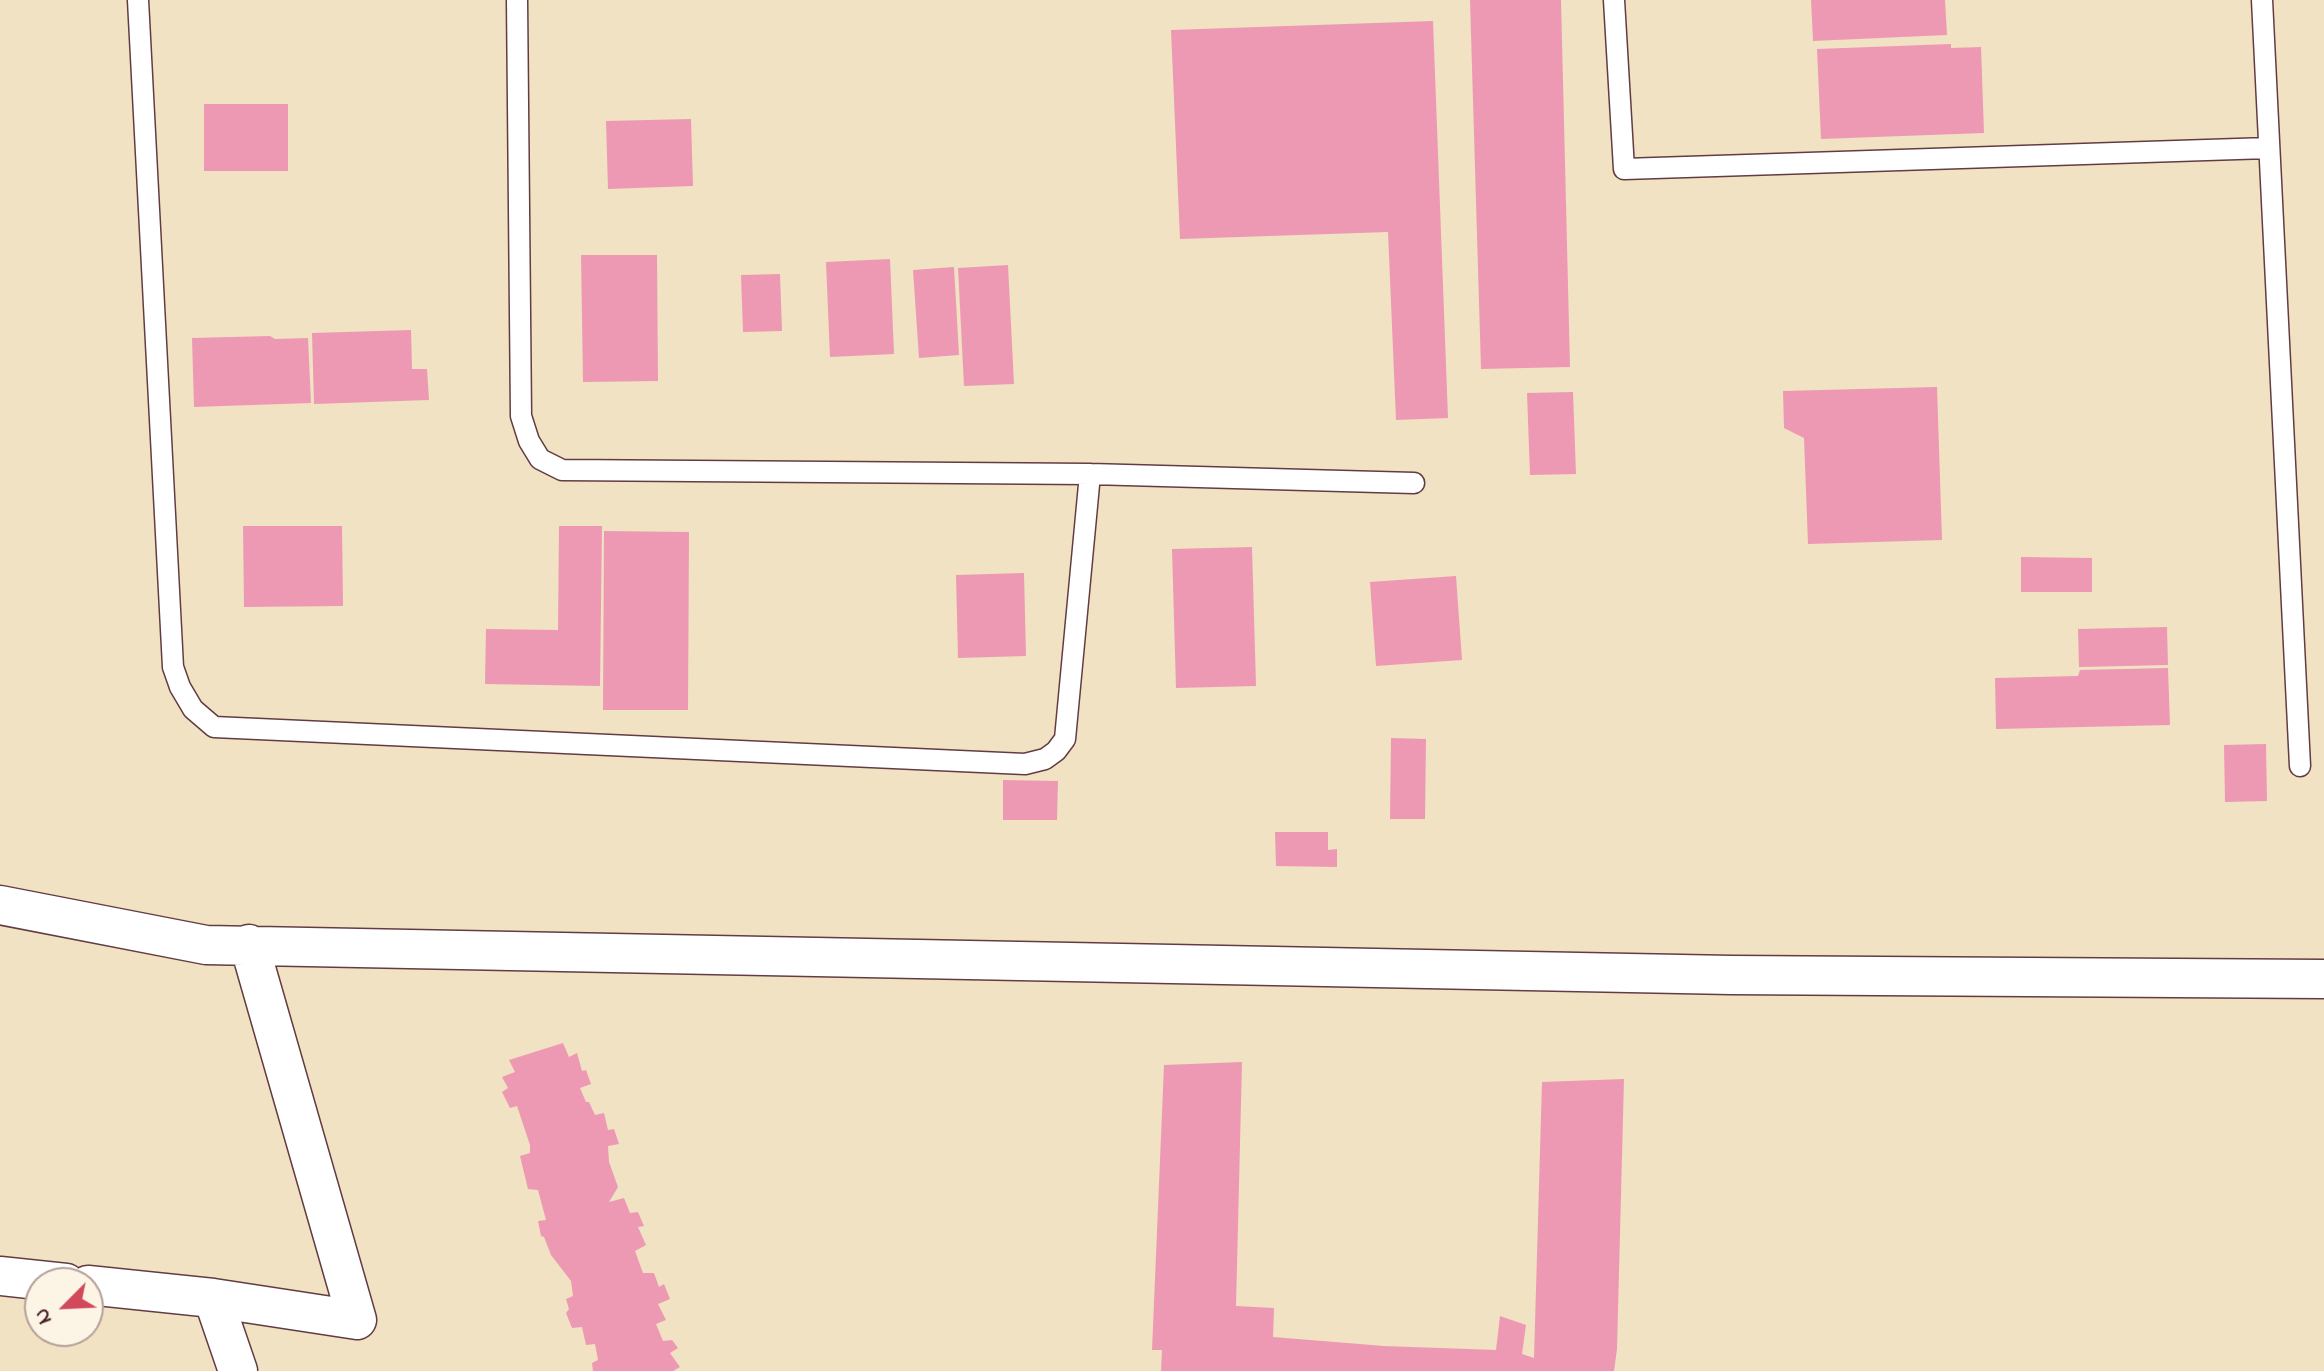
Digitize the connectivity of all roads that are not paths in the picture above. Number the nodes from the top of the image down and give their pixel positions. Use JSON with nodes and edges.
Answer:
{"nodes":[{"id":1,"x":138,"y":0,"type":"edge"},
{"id":2,"x":517,"y":0,"type":"edge"},
{"id":3,"x":1614,"y":0,"type":"edge"},
{"id":4,"x":2262,"y":0,"type":"edge"},
{"id":5,"x":2268,"y":148,"type":"junction"},
{"id":6,"x":1090,"y":474,"type":"junction"},
{"id":7,"x":1414,"y":483,"type":"dead end"},
{"id":8,"x":2300,"y":766,"type":"dead end"},
{"id":9,"x":0,"y":905,"type":"edge"},
{"id":10,"x":249,"y":944,"type":"junction"},
{"id":11,"x":2324,"y":979,"type":"edge"},
{"id":12,"x":0,"y":1276,"type":"edge"},
{"id":13,"x":24,"y":1279,"type":"edge"},
{"id":14,"x":104,"y":1287,"type":"edge"},
{"id":15,"x":213,"y":1298,"type":"junction"},
{"id":16,"x":238,"y":1371,"type":"edge"}],
"edges":[{"from":1,"to":6,"type":"lane"},
{"from":2,"to":6,"type":"lane"},
{"from":3,"to":5,"type":"lane"},
{"from":4,"to":5,"type":"lane"},
{"from":5,"to":8,"type":"lane"},
{"from":6,"to":7,"type":"lane"},
{"from":9,"to":10,"type":"street"},
{"from":10,"to":11,"type":"street"},
{"from":10,"to":15,"type":"street"},
{"from":12,"to":13,"type":"street"},
{"from":14,"to":15,"type":"street"},
{"from":15,"to":16,"type":"street"}]}
